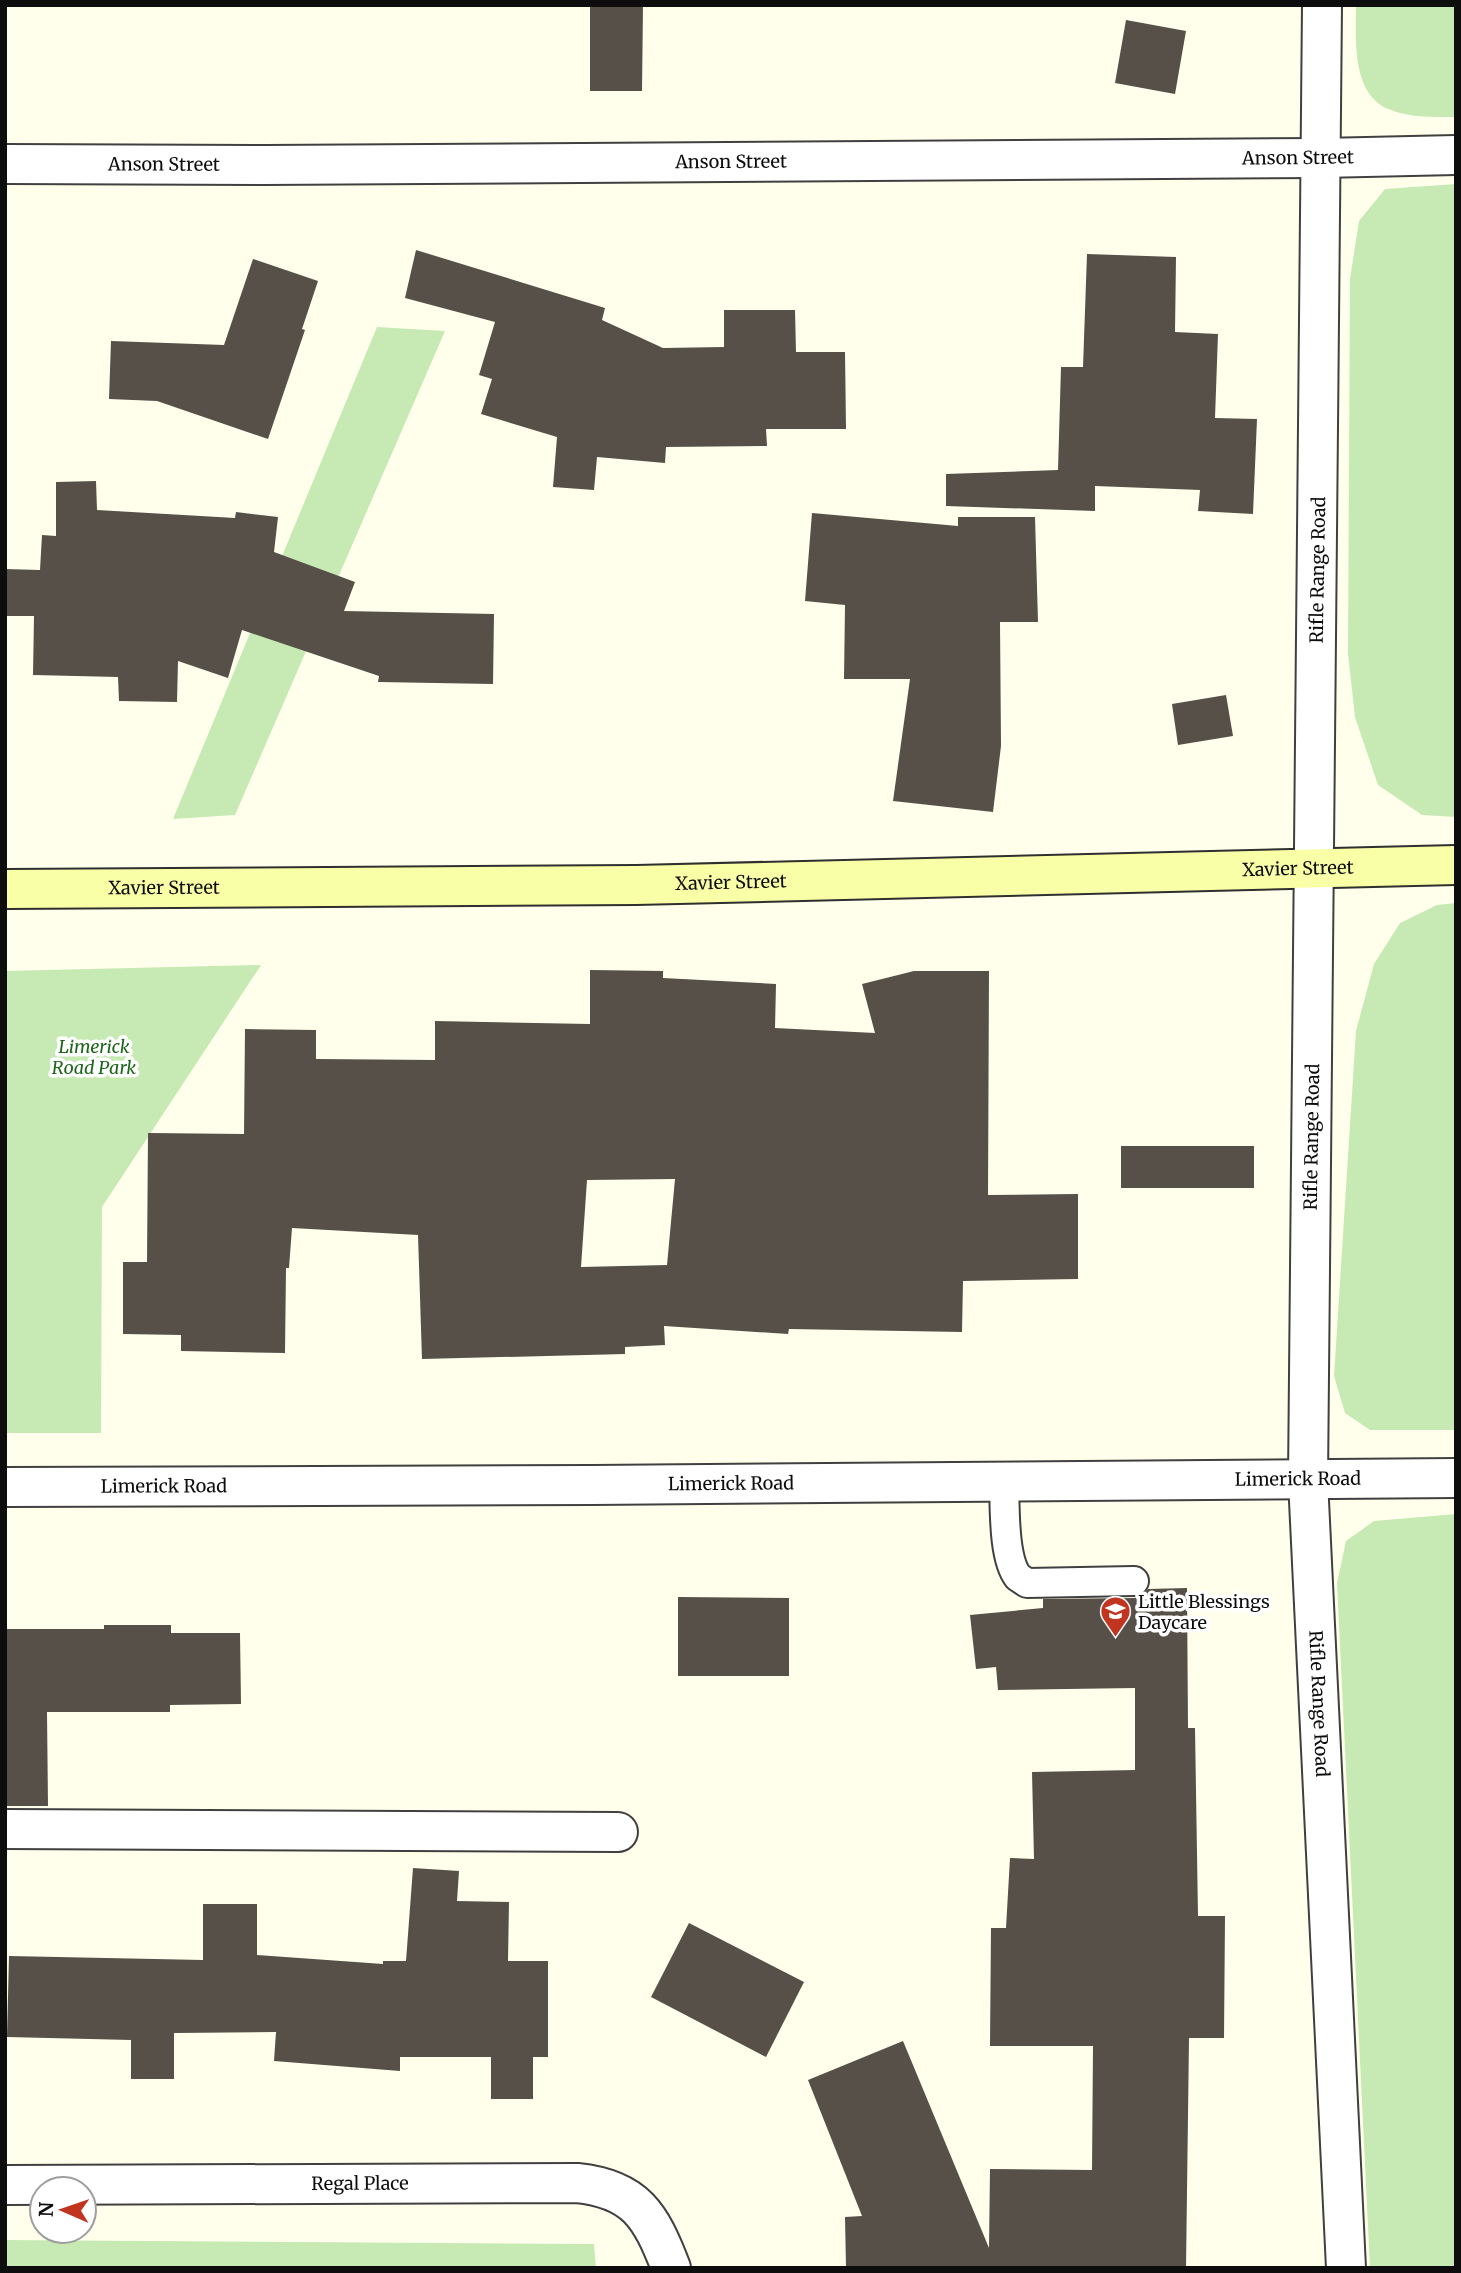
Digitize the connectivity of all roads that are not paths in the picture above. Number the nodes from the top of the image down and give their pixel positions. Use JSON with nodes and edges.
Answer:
{"nodes":[{"id":1,"x":1322,"y":5,"type":"edge"},
{"id":2,"x":1456,"y":155,"type":"edge"},
{"id":3,"x":1321,"y":158,"type":"junction"},
{"id":4,"x":5,"y":164,"type":"edge"},
{"id":5,"x":1456,"y":865,"type":"edge"},
{"id":6,"x":1315,"y":870,"type":"junction"},
{"id":7,"x":5,"y":889,"type":"edge"},
{"id":8,"x":1456,"y":1478,"type":"edge"},
{"id":9,"x":1308,"y":1480,"type":"junction"},
{"id":10,"x":1004,"y":1482,"type":"junction"},
{"id":11,"x":5,"y":1487,"type":"edge"},
{"id":12,"x":1134,"y":1581,"type":"dead end"},
{"id":13,"x":5,"y":1829,"type":"edge"},
{"id":14,"x":618,"y":1832,"type":"dead end"},
{"id":15,"x":5,"y":2185,"type":"edge"},
{"id":16,"x":671,"y":2268,"type":"edge"},
{"id":17,"x":1346,"y":2268,"type":"edge"}],
"edges":[{"from":1,"to":3,"type":"street","name":"Rifle Range Road"},
{"from":2,"to":3,"type":"street","name":"Anson Street"},
{"from":3,"to":4,"type":"street","name":"Anson Street"},
{"from":3,"to":6,"type":"street","name":"Rifle Range Road"},
{"from":5,"to":6,"type":"main road","name":"Xavier Street"},
{"from":6,"to":7,"type":"main road","name":"Xavier Street"},
{"from":6,"to":9,"type":"street","name":"Rifle Range Road"},
{"from":8,"to":9,"type":"street","name":"Limerick Road"},
{"from":9,"to":10,"type":"street","name":"Limerick Road"},
{"from":9,"to":17,"type":"street","name":"Rifle Range Road"},
{"from":10,"to":11,"type":"street","name":"Limerick Road"},
{"from":10,"to":12,"type":"lane"},
{"from":13,"to":14,"type":"street"},
{"from":15,"to":16,"type":"street","name":"Regal Place"}]}
